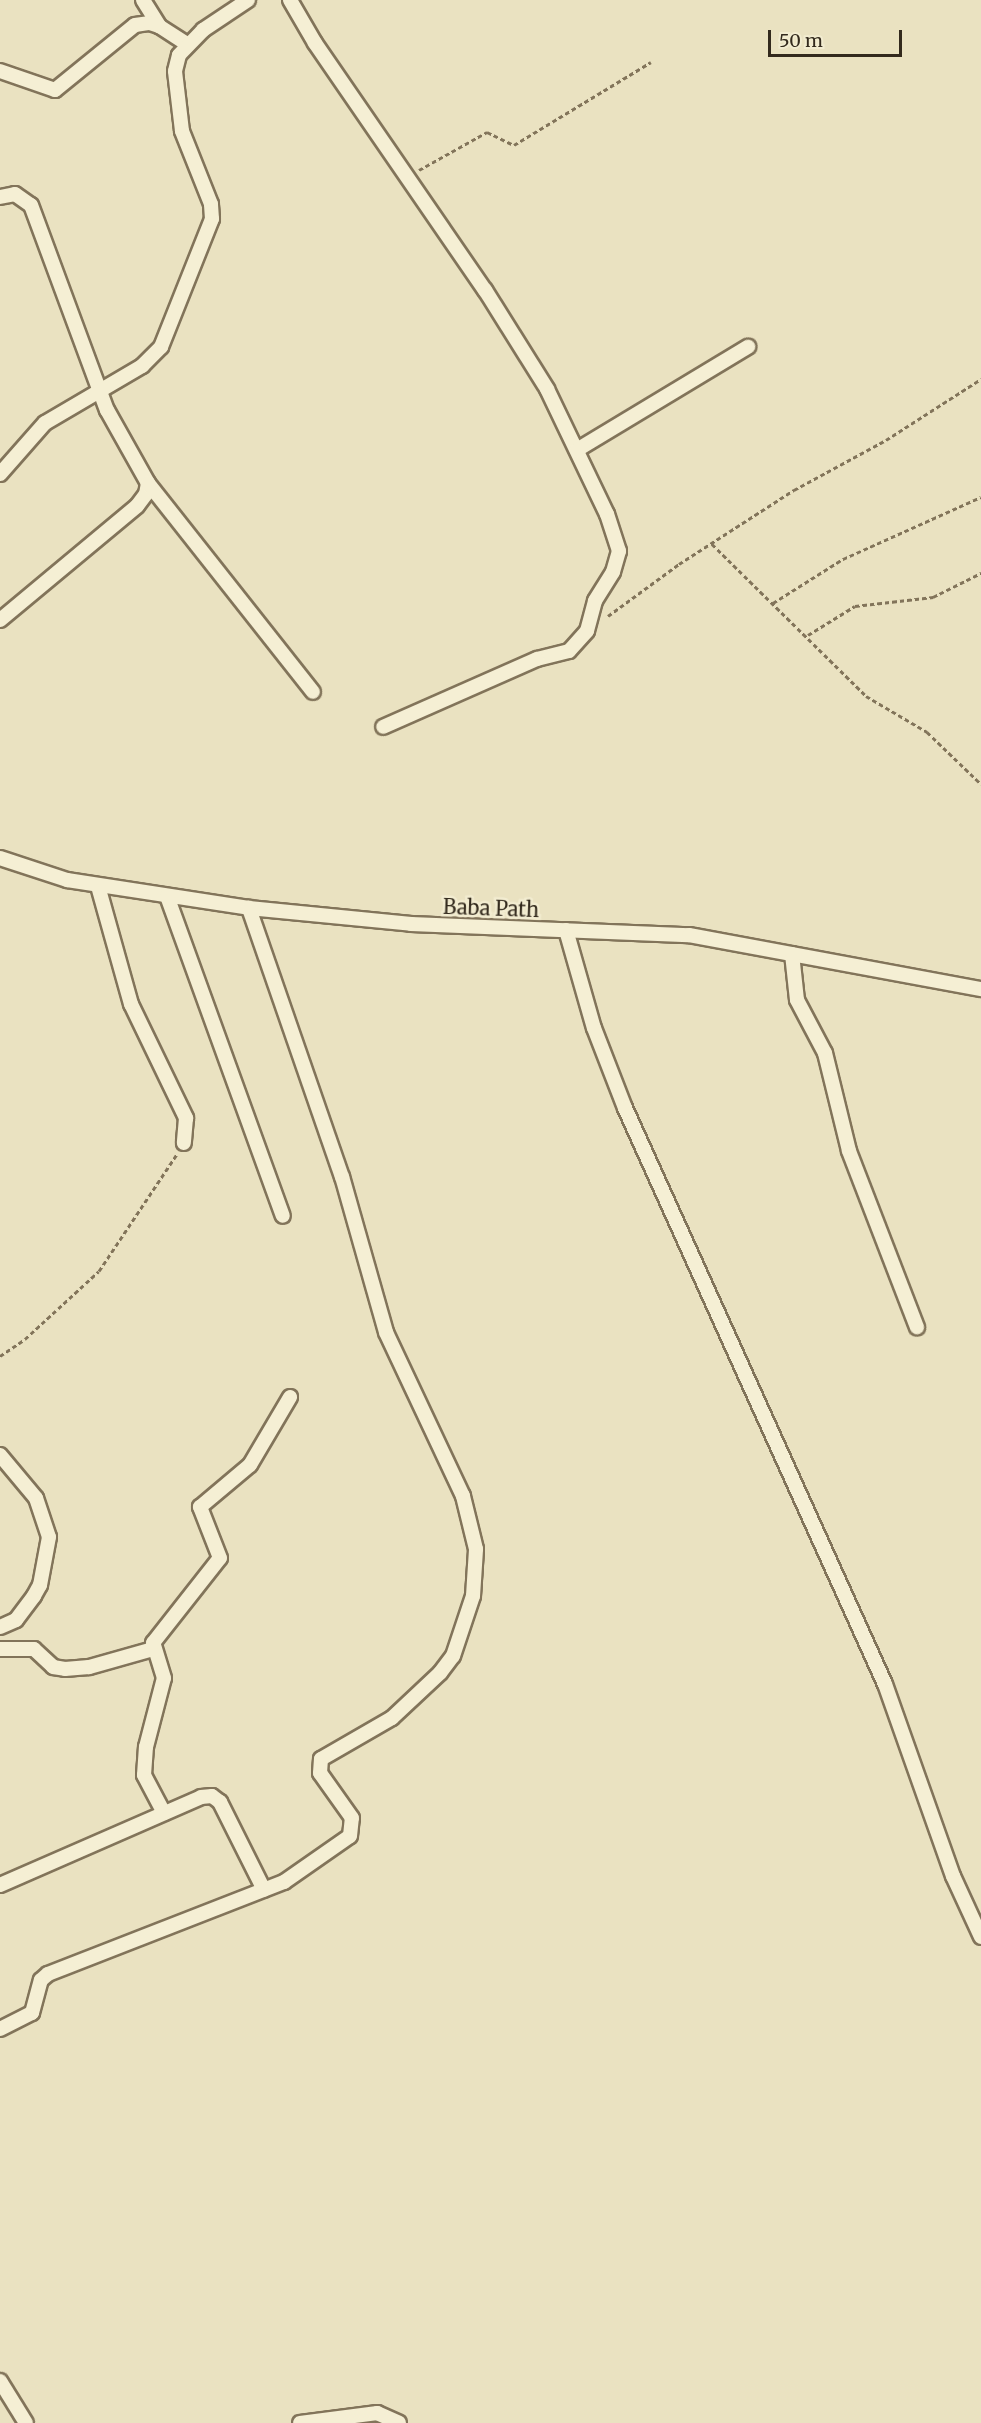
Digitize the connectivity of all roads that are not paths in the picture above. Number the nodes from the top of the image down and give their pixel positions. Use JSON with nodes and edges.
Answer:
{"nodes":[{"id":1,"x":143,"y":0,"type":"edge"},
{"id":2,"x":248,"y":0,"type":"edge"},
{"id":3,"x":290,"y":0,"type":"edge"},
{"id":4,"x":159,"y":26,"type":"junction"},
{"id":5,"x":187,"y":44,"type":"junction"},
{"id":6,"x":0,"y":70,"type":"edge"},
{"id":7,"x":0,"y":197,"type":"edge"},
{"id":8,"x":748,"y":347,"type":"dead end"},
{"id":9,"x":99,"y":391,"type":"junction"},
{"id":10,"x":578,"y":450,"type":"junction"},
{"id":11,"x":0,"y":474,"type":"edge"},
{"id":12,"x":148,"y":483,"type":"junction"},
{"id":13,"x":0,"y":620,"type":"edge"},
{"id":14,"x":313,"y":692,"type":"dead end"},
{"id":15,"x":383,"y":727,"type":"dead end"},
{"id":16,"x":0,"y":858,"type":"edge"},
{"id":17,"x":98,"y":886,"type":"junction"},
{"id":18,"x":167,"y":896,"type":"junction"},
{"id":19,"x":249,"y":908,"type":"junction"},
{"id":20,"x":566,"y":930,"type":"junction"},
{"id":21,"x":792,"y":954,"type":"junction"},
{"id":22,"x":981,"y":989,"type":"edge"},
{"id":23,"x":184,"y":1143,"type":"road end"},
{"id":24,"x":284,"y":1216,"type":"dead end"},
{"id":25,"x":917,"y":1327,"type":"dead end"},
{"id":26,"x":290,"y":1397,"type":"dead end"},
{"id":27,"x":0,"y":1455,"type":"edge"},
{"id":28,"x":0,"y":1627,"type":"edge"},
{"id":29,"x":153,"y":1649,"type":"junction"},
{"id":30,"x":0,"y":1650,"type":"edge"},
{"id":31,"x":164,"y":1813,"type":"junction"},
{"id":32,"x":0,"y":1885,"type":"edge"},
{"id":33,"x":264,"y":1890,"type":"junction"},
{"id":34,"x":981,"y":1936,"type":"edge"},
{"id":35,"x":0,"y":2029,"type":"edge"},
{"id":36,"x":0,"y":2381,"type":"edge"},
{"id":37,"x":26,"y":2423,"type":"edge"},
{"id":38,"x":300,"y":2423,"type":"edge"},
{"id":39,"x":399,"y":2423,"type":"edge"}],
"edges":[{"from":1,"to":4,"type":"street"},
{"from":2,"to":5,"type":"street"},
{"from":3,"to":10,"type":"street"},
{"from":4,"to":5,"type":"street"},
{"from":4,"to":6,"type":"street"},
{"from":5,"to":9,"type":"street"},
{"from":7,"to":9,"type":"street"},
{"from":8,"to":10,"type":"street"},
{"from":9,"to":11,"type":"street"},
{"from":9,"to":12,"type":"street"},
{"from":10,"to":15,"type":"street"},
{"from":12,"to":13,"type":"street"},
{"from":12,"to":14,"type":"street"},
{"from":16,"to":17,"type":"street","name":"Baba Path"},
{"from":17,"to":18,"type":"street","name":"Baba Path"},
{"from":17,"to":23,"type":"street"},
{"from":18,"to":19,"type":"street","name":"Baba Path"},
{"from":18,"to":24,"type":"street"},
{"from":19,"to":20,"type":"street","name":"Baba Path"},
{"from":19,"to":33,"type":"street"},
{"from":20,"to":21,"type":"street","name":"Baba Path"},
{"from":20,"to":34,"type":"street"},
{"from":21,"to":22,"type":"street","name":"Baba Path"},
{"from":21,"to":25,"type":"street"},
{"from":26,"to":29,"type":"street"},
{"from":27,"to":28,"type":"street"},
{"from":29,"to":30,"type":"street"},
{"from":29,"to":31,"type":"street"},
{"from":31,"to":32,"type":"street"},
{"from":31,"to":33,"type":"street"},
{"from":33,"to":35,"type":"street"},
{"from":36,"to":37,"type":"street"},
{"from":38,"to":39,"type":"street"}]}
